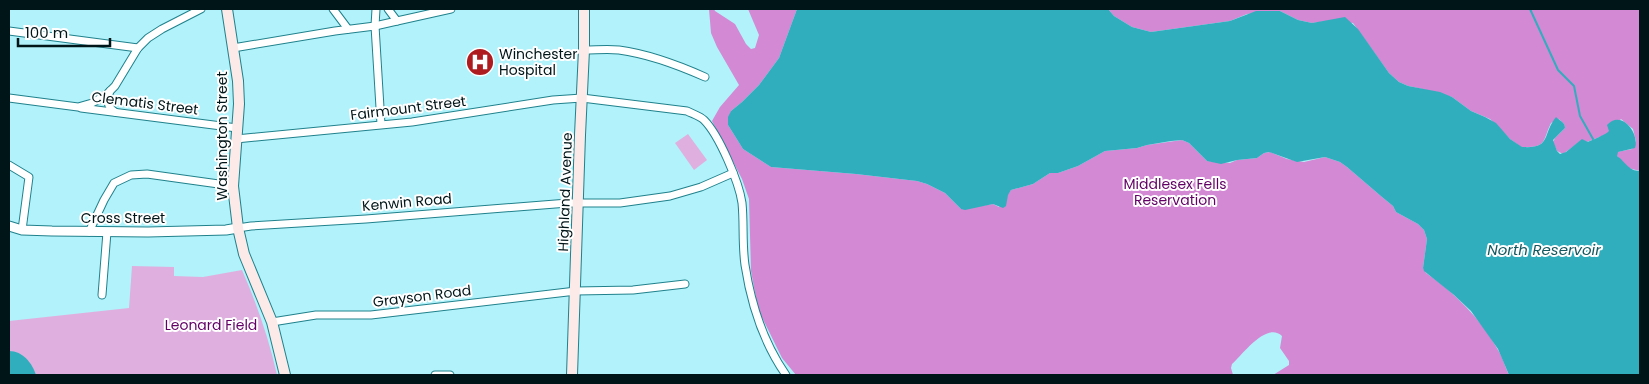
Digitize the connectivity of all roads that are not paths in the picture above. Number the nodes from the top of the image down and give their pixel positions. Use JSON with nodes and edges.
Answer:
{"nodes":[{"id":1,"x":201,"y":9,"type":"edge"},
{"id":2,"x":227,"y":9,"type":"edge"},
{"id":3,"x":333,"y":9,"type":"edge"},
{"id":4,"x":376,"y":9,"type":"edge"},
{"id":5,"x":388,"y":9,"type":"edge"},
{"id":6,"x":450,"y":9,"type":"edge"},
{"id":7,"x":584,"y":9,"type":"edge"},
{"id":8,"x":397,"y":21,"type":"junction"},
{"id":9,"x":375,"y":26,"type":"junction"},
{"id":10,"x":348,"y":29,"type":"junction"},
{"id":11,"x":9,"y":31,"type":"edge"},
{"id":12,"x":138,"y":48,"type":"junction"},
{"id":13,"x":233,"y":48,"type":"junction"},
{"id":14,"x":584,"y":50,"type":"junction"},
{"id":15,"x":705,"y":77,"type":"dead end"},
{"id":16,"x":110,"y":92,"type":"junction"},
{"id":17,"x":9,"y":98,"type":"edge"},
{"id":18,"x":582,"y":98,"type":"junction"},
{"id":19,"x":78,"y":107,"type":"junction"},
{"id":20,"x":115,"y":112,"type":"junction"},
{"id":21,"x":381,"y":124,"type":"junction"},
{"id":22,"x":237,"y":128,"type":"junction"},
{"id":23,"x":236,"y":140,"type":"junction"},
{"id":24,"x":9,"y":165,"type":"edge"},
{"id":25,"x":734,"y":173,"type":"junction"},
{"id":26,"x":233,"y":186,"type":"junction"},
{"id":27,"x":578,"y":203,"type":"junction"},
{"id":28,"x":9,"y":226,"type":"edge"},
{"id":29,"x":238,"y":228,"type":"junction"},
{"id":30,"x":22,"y":230,"type":"junction"},
{"id":31,"x":89,"y":232,"type":"junction"},
{"id":32,"x":107,"y":232,"type":"junction"},
{"id":33,"x":685,"y":284,"type":"dead end"},
{"id":34,"x":576,"y":290,"type":"junction"},
{"id":35,"x":102,"y":295,"type":"dead end"},
{"id":36,"x":272,"y":322,"type":"junction"},
{"id":37,"x":285,"y":375,"type":"edge"},
{"id":38,"x":435,"y":375,"type":"edge"},
{"id":39,"x":450,"y":375,"type":"edge"},
{"id":40,"x":572,"y":375,"type":"edge"},
{"id":41,"x":786,"y":375,"type":"edge"}],
"edges":[{"from":1,"to":12,"type":"street"},
{"from":2,"to":13,"type":"main road","name":"Washington Street"},
{"from":3,"to":10,"type":"street"},
{"from":4,"to":9,"type":"street"},
{"from":5,"to":8,"type":"street"},
{"from":6,"to":8,"type":"street"},
{"from":7,"to":14,"type":"main road","name":"Highland Avenue"},
{"from":8,"to":9,"type":"street"},
{"from":9,"to":10,"type":"street"},
{"from":9,"to":21,"type":"street"},
{"from":10,"to":13,"type":"street"},
{"from":11,"to":12,"type":"street"},
{"from":12,"to":16,"type":"street"},
{"from":13,"to":22,"type":"main road","name":"Washington Street"},
{"from":14,"to":15,"type":"street"},
{"from":14,"to":18,"type":"main road","name":"Highland Avenue"},
{"from":16,"to":19,"type":"street"},
{"from":16,"to":20,"type":"street"},
{"from":17,"to":19,"type":"street","name":"Clematis Street"},
{"from":18,"to":21,"type":"street","name":"Fairmount Street"},
{"from":18,"to":25,"type":"street","name":"Fairmount Street"},
{"from":18,"to":27,"type":"main road","name":"Highland Avenue"},
{"from":19,"to":20,"type":"street","name":"Clematis Street"},
{"from":20,"to":22,"type":"street","name":"Clematis Street"},
{"from":21,"to":23,"type":"street","name":"Fairmount Street"},
{"from":22,"to":23,"type":"main road","name":"Washington Street"},
{"from":23,"to":26,"type":"main road","name":"Washington Street"},
{"from":24,"to":30,"type":"street"},
{"from":25,"to":27,"type":"street","name":"Kenwin Road"},
{"from":25,"to":41,"type":"street"},
{"from":26,"to":29,"type":"main road","name":"Washington Street"},
{"from":26,"to":31,"type":"street"},
{"from":27,"to":29,"type":"street","name":"Kenwin Road"},
{"from":27,"to":34,"type":"main road","name":"Highland Avenue"},
{"from":28,"to":30,"type":"street","name":"Cross Street"},
{"from":29,"to":32,"type":"street","name":"Cross Street"},
{"from":29,"to":36,"type":"main road","name":"Washington Street"},
{"from":30,"to":31,"type":"street","name":"Cross Street"},
{"from":31,"to":32,"type":"street","name":"Cross Street"},
{"from":32,"to":35,"type":"street"},
{"from":33,"to":34,"type":"street","name":"Grayson Road"},
{"from":34,"to":36,"type":"street","name":"Grayson Road"},
{"from":34,"to":40,"type":"main road","name":"Highland Avenue"},
{"from":36,"to":37,"type":"main road","name":"Washington Street"},
{"from":38,"to":39,"type":"street"}]}
